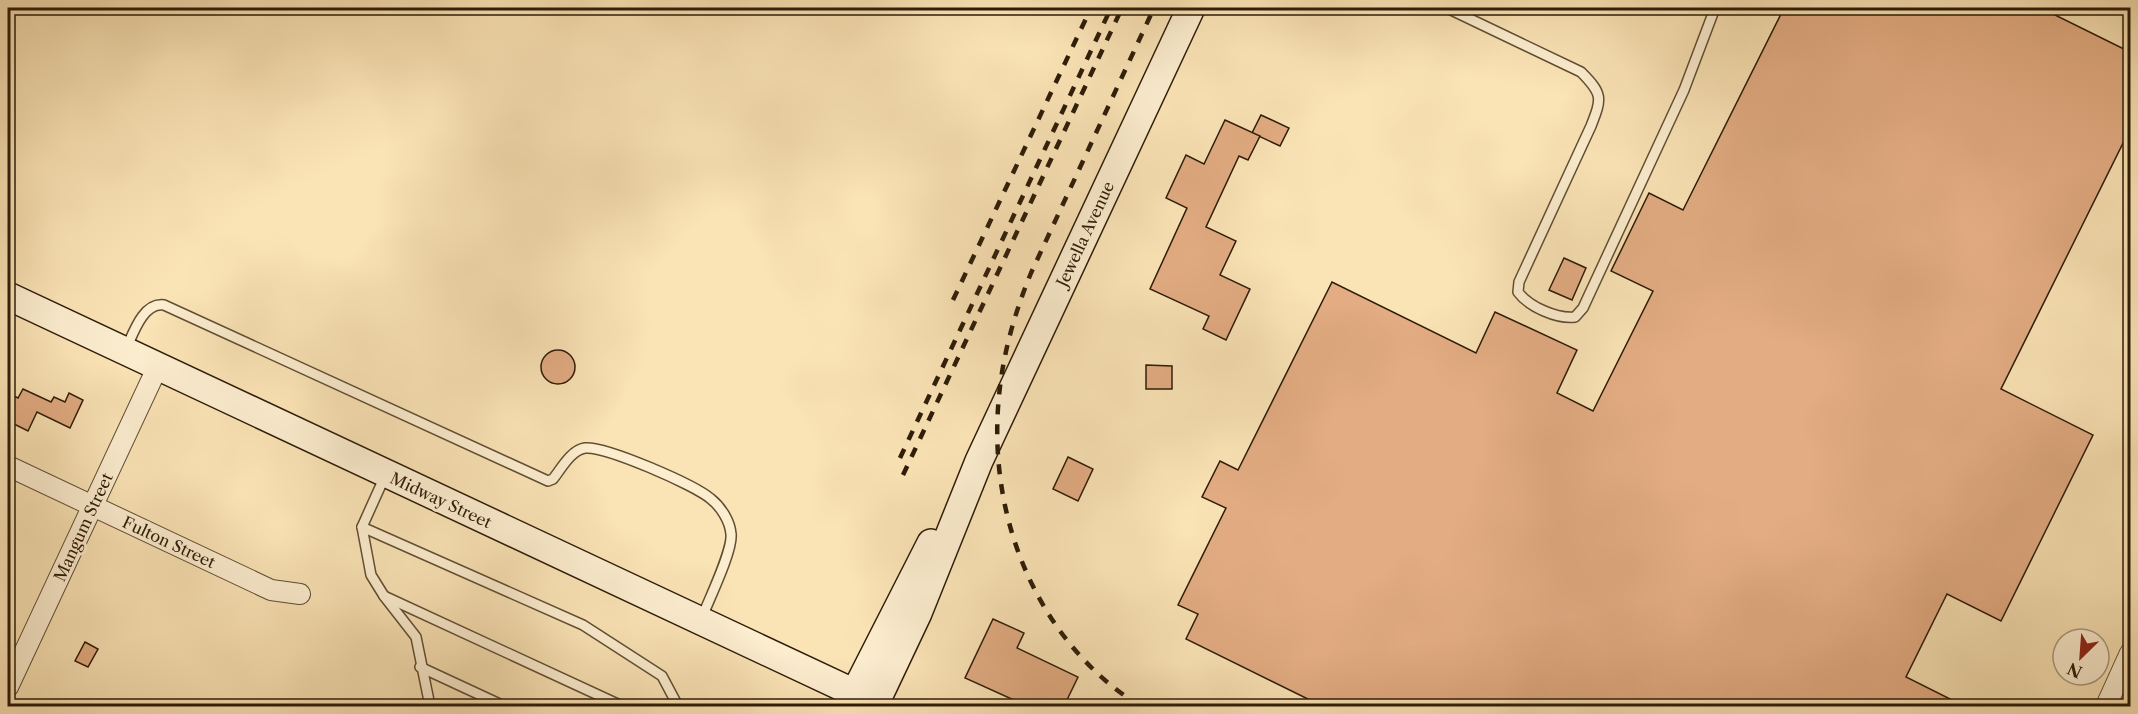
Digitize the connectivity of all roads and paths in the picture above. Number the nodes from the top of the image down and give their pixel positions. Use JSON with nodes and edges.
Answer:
{"nodes":[{"id":1,"x":1191,"y":8,"type":"edge"},
{"id":2,"x":1452,"y":8,"type":"edge"},
{"id":3,"x":1715,"y":8,"type":"edge"},
{"id":4,"x":8,"y":296,"type":"edge"},
{"id":5,"x":125,"y":351,"type":"junction"},
{"id":6,"x":158,"y":366,"type":"junction"},
{"id":7,"x":8,"y":466,"type":"edge"},
{"id":8,"x":386,"y":474,"type":"junction"},
{"id":9,"x":93,"y":506,"type":"junction"},
{"id":10,"x":362,"y":527,"type":"junction"},
{"id":11,"x":300,"y":594,"type":"dead end"},
{"id":12,"x":384,"y":596,"type":"junction"},
{"id":13,"x":700,"y":622,"type":"junction"},
{"id":14,"x":2130,"y":653,"type":"edge"},
{"id":15,"x":420,"y":667,"type":"junction"},
{"id":16,"x":8,"y":687,"type":"edge"},
{"id":17,"x":863,"y":702,"type":"edge"},
{"id":18,"x":430,"y":706,"type":"edge"},
{"id":19,"x":504,"y":706,"type":"edge"},
{"id":20,"x":622,"y":706,"type":"edge"},
{"id":21,"x":678,"y":706,"type":"edge"},
{"id":22,"x":2106,"y":706,"type":"edge"}],
"edges":[{"from":1,"to":17,"type":"street","name":"Jewella Avenue"},
{"from":2,"to":3,"type":"lane"},
{"from":4,"to":5,"type":"street","name":"Midway Street"},
{"from":5,"to":6,"type":"street","name":"Midway Street"},
{"from":5,"to":13,"type":"lane"},
{"from":6,"to":8,"type":"street","name":"Midway Street"},
{"from":6,"to":9,"type":"street","name":"Mangum Street"},
{"from":7,"to":9,"type":"street","name":"Fulton Street"},
{"from":8,"to":10,"type":"lane"},
{"from":8,"to":13,"type":"street","name":"Midway Street"},
{"from":9,"to":11,"type":"street","name":"Fulton Street"},
{"from":9,"to":16,"type":"street","name":"Mangum Street"},
{"from":10,"to":12,"type":"lane"},
{"from":10,"to":21,"type":"lane"},
{"from":12,"to":15,"type":"lane"},
{"from":12,"to":20,"type":"lane"},
{"from":13,"to":17,"type":"street","name":"Midway Street"},
{"from":14,"to":22,"type":"street"},
{"from":15,"to":18,"type":"lane"},
{"from":15,"to":19,"type":"lane"}]}
